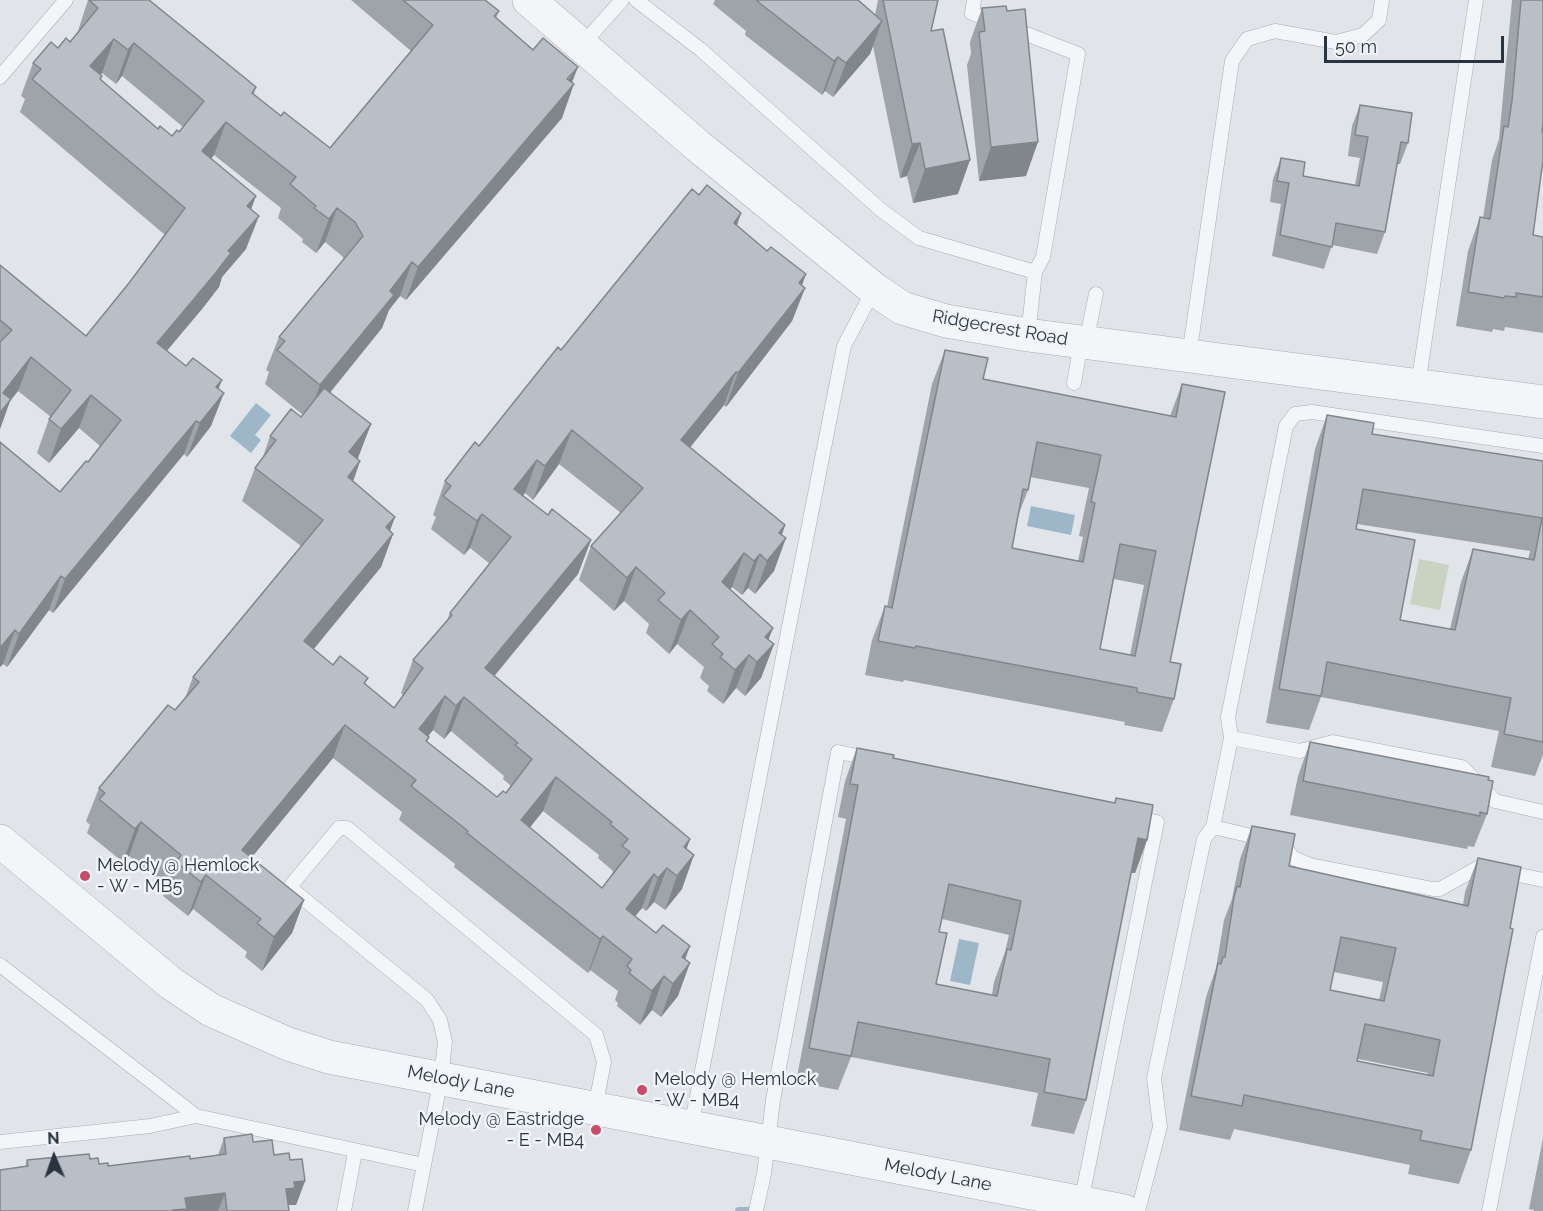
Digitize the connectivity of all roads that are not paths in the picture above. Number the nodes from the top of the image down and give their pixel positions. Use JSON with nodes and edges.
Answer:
{"nodes":[{"id":1,"x":66,"y":0,"type":"edge"},
{"id":2,"x":622,"y":0,"type":"edge"},
{"id":3,"x":636,"y":0,"type":"edge"},
{"id":4,"x":974,"y":0,"type":"edge"},
{"id":5,"x":1382,"y":0,"type":"edge"},
{"id":6,"x":1476,"y":0,"type":"edge"},
{"id":7,"x":533,"y":1,"type":"edge"},
{"id":8,"x":581,"y":46,"type":"junction"},
{"id":9,"x":0,"y":77,"type":"edge"},
{"id":10,"x":1035,"y":272,"type":"junction"},
{"id":11,"x":874,"y":289,"type":"junction"},
{"id":12,"x":1096,"y":294,"type":"dead end"},
{"id":13,"x":1028,"y":335,"type":"junction"},
{"id":14,"x":1083,"y":342,"type":"junction"},
{"id":15,"x":1189,"y":356,"type":"junction"},
{"id":16,"x":1074,"y":383,"type":"dead end"},
{"id":17,"x":1418,"y":385,"type":"junction"},
{"id":18,"x":1543,"y":402,"type":"edge"},
{"id":19,"x":1543,"y":446,"type":"edge"},
{"id":20,"x":1231,"y":738,"type":"junction"},
{"id":21,"x":884,"y":762,"type":"edge"},
{"id":22,"x":1543,"y":812,"type":"edge"},
{"id":23,"x":1123,"y":815,"type":"edge"},
{"id":24,"x":1213,"y":827,"type":"junction"},
{"id":25,"x":0,"y":841,"type":"edge"},
{"id":26,"x":1543,"y":880,"type":"edge"},
{"id":27,"x":1543,"y":937,"type":"edge"},
{"id":28,"x":0,"y":965,"type":"edge"},
{"id":29,"x":441,"y":1078,"type":"junction"},
{"id":30,"x":595,"y":1108,"type":"junction"},
{"id":31,"x":196,"y":1116,"type":"junction"},
{"id":32,"x":691,"y":1127,"type":"junction"},
{"id":33,"x":0,"y":1142,"type":"edge"},
{"id":34,"x":768,"y":1142,"type":"junction"},
{"id":35,"x":355,"y":1152,"type":"junction"},
{"id":36,"x":424,"y":1165,"type":"junction"},
{"id":37,"x":1081,"y":1203,"type":"junction"},
{"id":38,"x":344,"y":1211,"type":"edge"},
{"id":39,"x":414,"y":1211,"type":"edge"},
{"id":40,"x":756,"y":1211,"type":"edge"},
{"id":41,"x":1124,"y":1211,"type":"edge"},
{"id":42,"x":1138,"y":1211,"type":"edge"},
{"id":43,"x":1489,"y":1211,"type":"edge"}],
"edges":[{"from":1,"to":9,"type":"lane"},
{"from":2,"to":8,"type":"lane"},
{"from":3,"to":10,"type":"lane"},
{"from":4,"to":10,"type":"lane"},
{"from":5,"to":15,"type":"lane"},
{"from":6,"to":17,"type":"lane"},
{"from":7,"to":8,"type":"street","name":"Ridgecrest Road"},
{"from":8,"to":11,"type":"street","name":"Ridgecrest Road"},
{"from":10,"to":13,"type":"lane"},
{"from":11,"to":13,"type":"street","name":"Ridgecrest Road"},
{"from":11,"to":32,"type":"lane"},
{"from":12,"to":14,"type":"lane"},
{"from":13,"to":14,"type":"street","name":"Ridgecrest Road"},
{"from":14,"to":15,"type":"street","name":"Ridgecrest Road"},
{"from":14,"to":16,"type":"lane"},
{"from":15,"to":17,"type":"street","name":"Ridgecrest Road"},
{"from":17,"to":18,"type":"street","name":"Ridgecrest Road"},
{"from":19,"to":20,"type":"lane"},
{"from":20,"to":22,"type":"lane"},
{"from":20,"to":24,"type":"lane"},
{"from":21,"to":34,"type":"lane"},
{"from":23,"to":37,"type":"lane"},
{"from":24,"to":26,"type":"lane"},
{"from":24,"to":42,"type":"lane"},
{"from":25,"to":29,"type":"street","name":"Melody Lane"},
{"from":27,"to":43,"type":"lane"},
{"from":28,"to":31,"type":"lane"},
{"from":29,"to":30,"type":"street","name":"Melody Lane"},
{"from":29,"to":30,"type":"lane"},
{"from":29,"to":36,"type":"lane"},
{"from":30,"to":32,"type":"street","name":"Melody Lane"},
{"from":31,"to":33,"type":"lane"},
{"from":31,"to":35,"type":"lane"},
{"from":32,"to":34,"type":"street","name":"Melody Lane"},
{"from":34,"to":37,"type":"street","name":"Melody Lane"},
{"from":34,"to":40,"type":"lane"},
{"from":35,"to":36,"type":"lane"},
{"from":35,"to":38,"type":"lane"},
{"from":36,"to":39,"type":"lane"},
{"from":37,"to":41,"type":"street","name":"Melody Lane"}]}
